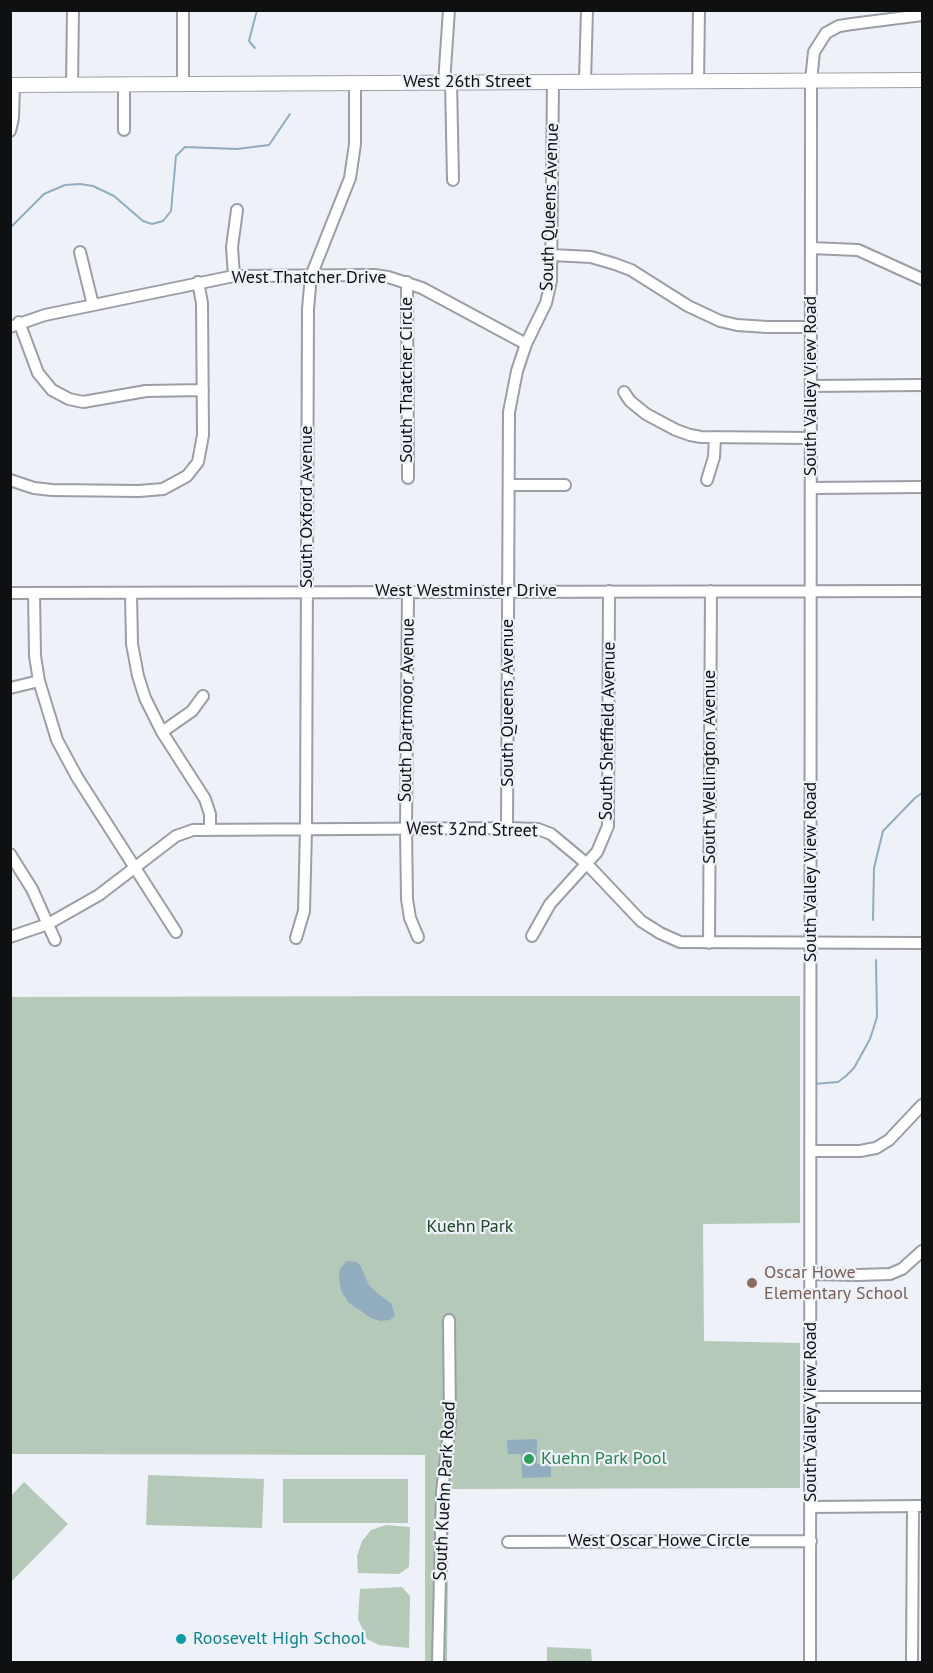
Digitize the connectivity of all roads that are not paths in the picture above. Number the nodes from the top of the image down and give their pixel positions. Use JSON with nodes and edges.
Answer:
{"nodes":[{"id":1,"x":73,"y":10,"type":"edge"},
{"id":2,"x":183,"y":10,"type":"edge"},
{"id":3,"x":449,"y":10,"type":"edge"},
{"id":4,"x":587,"y":10,"type":"edge"},
{"id":5,"x":699,"y":10,"type":"edge"},
{"id":6,"x":922,"y":15,"type":"edge"},
{"id":7,"x":922,"y":80,"type":"edge"},
{"id":8,"x":585,"y":81,"type":"junction"},
{"id":9,"x":811,"y":81,"type":"junction"},
{"id":10,"x":553,"y":82,"type":"junction"},
{"id":11,"x":698,"y":82,"type":"junction"},
{"id":12,"x":355,"y":83,"type":"junction"},
{"id":13,"x":448,"y":83,"type":"junction"},
{"id":14,"x":183,"y":84,"type":"junction"},
{"id":15,"x":12,"y":85,"type":"edge"},
{"id":16,"x":72,"y":85,"type":"junction"},
{"id":17,"x":124,"y":85,"type":"junction"},
{"id":18,"x":124,"y":130,"type":"dead end"},
{"id":19,"x":10,"y":131,"type":"edge"},
{"id":20,"x":453,"y":180,"type":"dead end"},
{"id":21,"x":237,"y":210,"type":"dead end"},
{"id":22,"x":811,"y":248,"type":"junction"},
{"id":23,"x":80,"y":252,"type":"dead end"},
{"id":24,"x":552,"y":255,"type":"junction"},
{"id":25,"x":234,"y":276,"type":"junction"},
{"id":26,"x":311,"y":276,"type":"junction"},
{"id":27,"x":922,"y":279,"type":"edge"},
{"id":28,"x":198,"y":282,"type":"junction"},
{"id":29,"x":407,"y":282,"type":"junction"},
{"id":30,"x":93,"y":305,"type":"junction"},
{"id":31,"x":15,"y":325,"type":"edge"},
{"id":32,"x":811,"y":327,"type":"junction"},
{"id":33,"x":526,"y":344,"type":"junction"},
{"id":34,"x":922,"y":385,"type":"edge"},
{"id":35,"x":811,"y":386,"type":"junction"},
{"id":36,"x":203,"y":390,"type":"junction"},
{"id":37,"x":624,"y":392,"type":"dead end"},
{"id":38,"x":715,"y":437,"type":"junction"},
{"id":39,"x":811,"y":438,"type":"junction"},
{"id":40,"x":408,"y":478,"type":"dead end"},
{"id":41,"x":10,"y":480,"type":"edge"},
{"id":42,"x":707,"y":480,"type":"dead end"},
{"id":43,"x":509,"y":485,"type":"junction"},
{"id":44,"x":565,"y":485,"type":"dead end"},
{"id":45,"x":922,"y":487,"type":"edge"},
{"id":46,"x":811,"y":488,"type":"junction"},
{"id":47,"x":508,"y":591,"type":"junction"},
{"id":48,"x":609,"y":591,"type":"junction"},
{"id":49,"x":711,"y":591,"type":"junction"},
{"id":50,"x":811,"y":591,"type":"junction"},
{"id":51,"x":922,"y":591,"type":"edge"},
{"id":52,"x":307,"y":592,"type":"junction"},
{"id":53,"x":408,"y":592,"type":"junction"},
{"id":54,"x":10,"y":593,"type":"edge"},
{"id":55,"x":34,"y":593,"type":"junction"},
{"id":56,"x":130,"y":594,"type":"junction"},
{"id":57,"x":39,"y":681,"type":"junction"},
{"id":58,"x":10,"y":688,"type":"edge"},
{"id":59,"x":203,"y":696,"type":"dead end"},
{"id":60,"x":162,"y":732,"type":"junction"},
{"id":61,"x":507,"y":828,"type":"junction"},
{"id":62,"x":210,"y":829,"type":"junction"},
{"id":63,"x":306,"y":829,"type":"junction"},
{"id":64,"x":406,"y":829,"type":"junction"},
{"id":65,"x":10,"y":854,"type":"edge"},
{"id":66,"x":587,"y":864,"type":"junction"},
{"id":67,"x":133,"y":867,"type":"junction"},
{"id":68,"x":48,"y":924,"type":"junction"},
{"id":69,"x":176,"y":932,"type":"dead end"},
{"id":70,"x":532,"y":936,"type":"dead end"},
{"id":71,"x":10,"y":937,"type":"edge"},
{"id":72,"x":418,"y":937,"type":"dead end"},
{"id":73,"x":296,"y":938,"type":"dead end"},
{"id":74,"x":55,"y":940,"type":"dead end"},
{"id":75,"x":922,"y":942,"type":"edge"},
{"id":76,"x":709,"y":943,"type":"junction"},
{"id":77,"x":812,"y":943,"type":"junction"},
{"id":78,"x":922,"y":1106,"type":"edge"},
{"id":79,"x":811,"y":1151,"type":"junction"},
{"id":80,"x":922,"y":1251,"type":"edge"},
{"id":81,"x":811,"y":1274,"type":"junction"},
{"id":82,"x":449,"y":1320,"type":"dead end"},
{"id":83,"x":810,"y":1397,"type":"junction"},
{"id":84,"x":922,"y":1397,"type":"edge"},
{"id":85,"x":918,"y":1506,"type":"edge"},
{"id":86,"x":811,"y":1507,"type":"junction"},
{"id":87,"x":811,"y":1541,"type":"junction"},
{"id":88,"x":508,"y":1542,"type":"dead end"},
{"id":89,"x":438,"y":1662,"type":"edge"},
{"id":90,"x":810,"y":1662,"type":"edge"},
{"id":91,"x":912,"y":1662,"type":"edge"}],
"edges":[{"from":1,"to":16,"type":"street"},
{"from":2,"to":14,"type":"street"},
{"from":3,"to":13,"type":"street"},
{"from":4,"to":8,"type":"street"},
{"from":5,"to":11,"type":"street"},
{"from":6,"to":9,"type":"street","name":"South Valley View Road"},
{"from":7,"to":9,"type":"main road","name":"West 26th Street"},
{"from":8,"to":10,"type":"main road","name":"West 26th Street"},
{"from":8,"to":11,"type":"main road","name":"West 26th Street"},
{"from":9,"to":11,"type":"main road","name":"West 26th Street"},
{"from":9,"to":22,"type":"street","name":"South Valley View Road"},
{"from":10,"to":13,"type":"main road","name":"West 26th Street"},
{"from":10,"to":24,"type":"street","name":"South Queens Avenue"},
{"from":12,"to":13,"type":"main road","name":"West 26th Street"},
{"from":12,"to":14,"type":"main road","name":"West 26th Street"},
{"from":12,"to":26,"type":"street","name":"South Oxford Avenue"},
{"from":13,"to":20,"type":"street"},
{"from":14,"to":17,"type":"main road","name":"West 26th Street"},
{"from":15,"to":16,"type":"main road","name":"West 26th Street"},
{"from":15,"to":19,"type":"street"},
{"from":16,"to":17,"type":"main road","name":"West 26th Street"},
{"from":17,"to":18,"type":"street"},
{"from":21,"to":25,"type":"street"},
{"from":22,"to":27,"type":"street"},
{"from":22,"to":32,"type":"street","name":"South Valley View Road"},
{"from":23,"to":30,"type":"street"},
{"from":24,"to":32,"type":"street"},
{"from":24,"to":33,"type":"street","name":"South Queens Avenue"},
{"from":25,"to":26,"type":"street","name":"West Thatcher Drive"},
{"from":25,"to":28,"type":"street","name":"West Thatcher Drive"},
{"from":26,"to":29,"type":"street","name":"West Thatcher Drive"},
{"from":26,"to":52,"type":"street","name":"South Oxford Avenue"},
{"from":28,"to":30,"type":"street","name":"West Thatcher Drive"},
{"from":28,"to":36,"type":"street"},
{"from":29,"to":33,"type":"street","name":"West Thatcher Drive"},
{"from":29,"to":40,"type":"street","name":"South Thatcher Circle"},
{"from":30,"to":31,"type":"street","name":"West Thatcher Drive"},
{"from":31,"to":36,"type":"street"},
{"from":32,"to":35,"type":"street","name":"South Valley View Road"},
{"from":33,"to":43,"type":"street","name":"South Queens Avenue"},
{"from":34,"to":35,"type":"street"},
{"from":35,"to":39,"type":"street","name":"South Valley View Road"},
{"from":36,"to":41,"type":"street"},
{"from":37,"to":38,"type":"street"},
{"from":38,"to":39,"type":"street"},
{"from":38,"to":42,"type":"street"},
{"from":39,"to":46,"type":"street","name":"South Valley View Road"},
{"from":43,"to":44,"type":"street"},
{"from":43,"to":47,"type":"street","name":"South Queens Avenue"},
{"from":45,"to":46,"type":"street"},
{"from":46,"to":50,"type":"street","name":"South Valley View Road"},
{"from":47,"to":48,"type":"street","name":"West Westminster Drive"},
{"from":47,"to":53,"type":"street","name":"West Westminster Drive"},
{"from":47,"to":61,"type":"street","name":"South Queens Avenue"},
{"from":48,"to":49,"type":"street","name":"West Westminster Drive"},
{"from":48,"to":66,"type":"street","name":"South Sheffield Avenue"},
{"from":49,"to":50,"type":"street","name":"West Westminster Drive"},
{"from":49,"to":76,"type":"street","name":"South Wellington Avenue"},
{"from":50,"to":51,"type":"street","name":"West Westminster Drive"},
{"from":50,"to":77,"type":"street","name":"South Valley View Road"},
{"from":52,"to":53,"type":"street","name":"West Westminster Drive"},
{"from":52,"to":56,"type":"street","name":"West Westminster Drive"},
{"from":52,"to":63,"type":"street","name":"South Oxford Avenue"},
{"from":53,"to":64,"type":"street","name":"South Dartmoor Avenue"},
{"from":54,"to":55,"type":"street","name":"West Westminster Drive"},
{"from":55,"to":56,"type":"street","name":"West Westminster Drive"},
{"from":55,"to":57,"type":"street"},
{"from":56,"to":60,"type":"street"},
{"from":57,"to":58,"type":"street"},
{"from":57,"to":67,"type":"street"},
{"from":59,"to":60,"type":"street"},
{"from":60,"to":62,"type":"street"},
{"from":61,"to":64,"type":"street","name":"West 32nd Street"},
{"from":61,"to":66,"type":"street","name":"West 32nd Street"},
{"from":62,"to":63,"type":"street","name":"West 32nd Street"},
{"from":62,"to":67,"type":"street","name":"West 32nd Street"},
{"from":63,"to":64,"type":"street","name":"West 32nd Street"},
{"from":63,"to":73,"type":"street","name":"South Oxford Avenue"},
{"from":64,"to":72,"type":"street","name":"South Dartmoor Avenue"},
{"from":65,"to":68,"type":"street"},
{"from":66,"to":70,"type":"street","name":"South Sheffield Avenue"},
{"from":66,"to":76,"type":"street","name":"West 32nd Street"},
{"from":67,"to":68,"type":"street","name":"West 32nd Street"},
{"from":67,"to":69,"type":"street"},
{"from":68,"to":71,"type":"street","name":"West 32nd Street"},
{"from":68,"to":74,"type":"street"},
{"from":75,"to":77,"type":"street","name":"West 32nd Street"},
{"from":76,"to":77,"type":"street","name":"West 32nd Street"},
{"from":77,"to":79,"type":"street","name":"South Valley View Road"},
{"from":78,"to":79,"type":"street"},
{"from":79,"to":81,"type":"street","name":"South Valley View Road"},
{"from":80,"to":81,"type":"street"},
{"from":81,"to":83,"type":"street","name":"South Valley View Road"},
{"from":82,"to":89,"type":"street","name":"South Kuehn Park Road"},
{"from":83,"to":84,"type":"street"},
{"from":83,"to":86,"type":"street","name":"South Valley View Road"},
{"from":85,"to":86,"type":"street"},
{"from":85,"to":91,"type":"street"},
{"from":86,"to":87,"type":"street","name":"South Valley View Road"},
{"from":87,"to":88,"type":"street","name":"West Oscar Howe Circle"},
{"from":87,"to":90,"type":"street","name":"South Valley View Road"}]}
